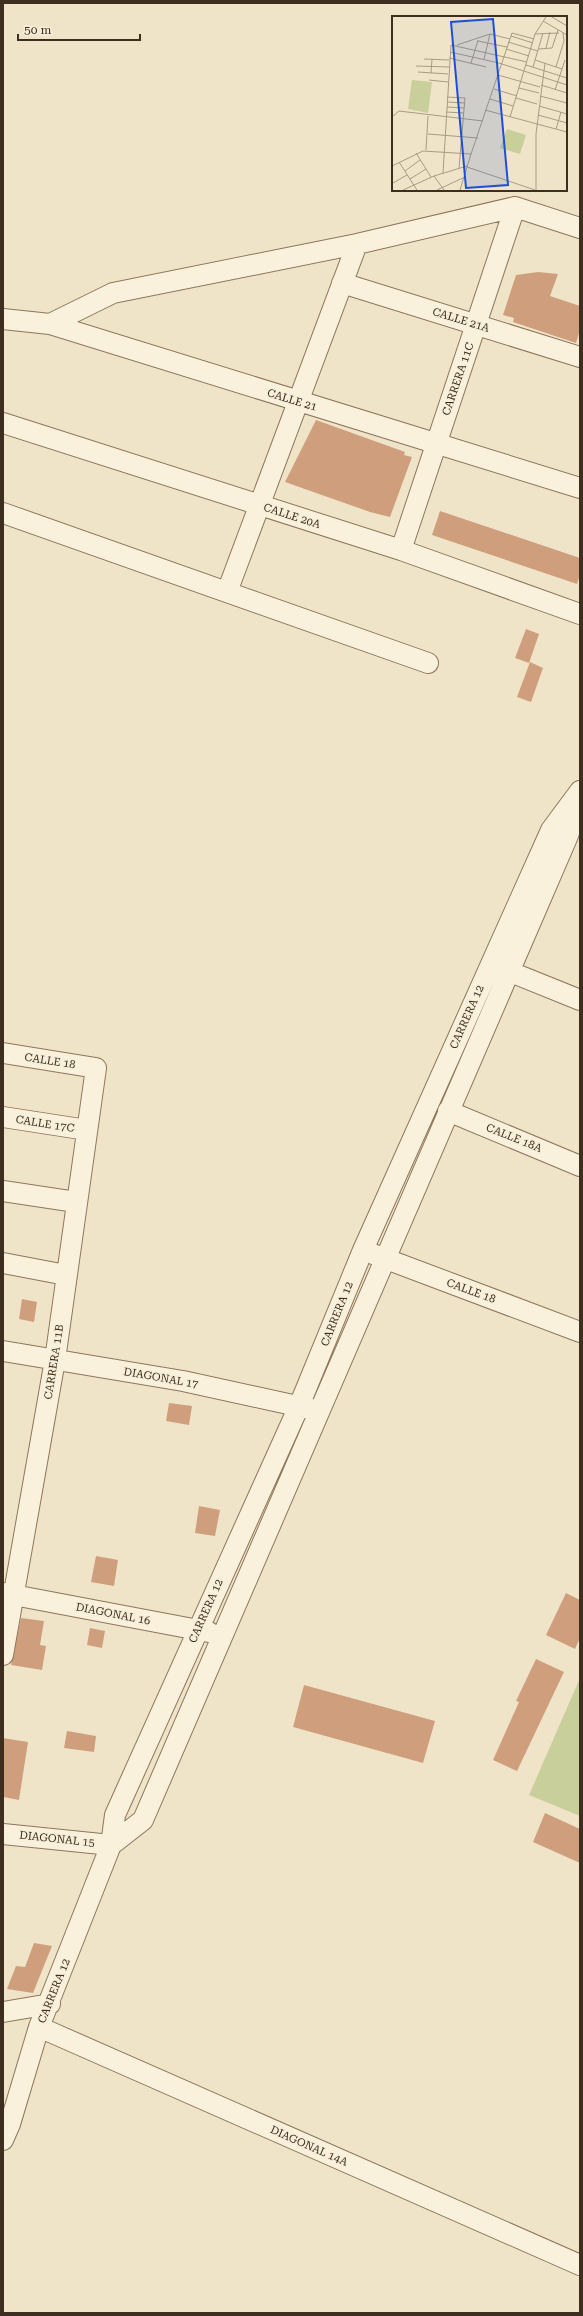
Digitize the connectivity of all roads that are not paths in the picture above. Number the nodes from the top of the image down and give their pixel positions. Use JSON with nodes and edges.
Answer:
{"nodes":[{"id":1,"x":515,"y":207,"type":"junction"},
{"id":2,"x":580,"y":228,"type":"edge"},
{"id":3,"x":356,"y":244,"type":"junction"},
{"id":4,"x":342,"y":283,"type":"junction"},
{"id":5,"x":3,"y":319,"type":"edge"},
{"id":6,"x":50,"y":324,"type":"junction"},
{"id":7,"x":477,"y":325,"type":"junction"},
{"id":8,"x":580,"y":357,"type":"edge"},
{"id":9,"x":298,"y":402,"type":"junction"},
{"id":10,"x":3,"y":423,"type":"edge"},
{"id":11,"x":436,"y":444,"type":"junction"},
{"id":12,"x":580,"y":488,"type":"edge"},
{"id":13,"x":259,"y":505,"type":"junction"},
{"id":14,"x":3,"y":512,"type":"edge"},
{"id":15,"x":401,"y":550,"type":"junction"},
{"id":16,"x":227,"y":592,"type":"junction"},
{"id":17,"x":580,"y":614,"type":"edge"},
{"id":18,"x":428,"y":663,"type":"dead end"},
{"id":19,"x":580,"y":791,"type":"edge"},
{"id":20,"x":580,"y":802,"type":"edge"},
{"id":21,"x":508,"y":971,"type":"junction"},
{"id":22,"x":580,"y":1000,"type":"edge"},
{"id":23,"x":3,"y":1053,"type":"edge"},
{"id":24,"x":96,"y":1068,"type":"joint"},
{"id":25,"x":448,"y":1111,"type":"junction"},
{"id":26,"x":3,"y":1117,"type":"edge"},
{"id":27,"x":87,"y":1130,"type":"junction"},
{"id":28,"x":580,"y":1166,"type":"edge"},
{"id":29,"x":3,"y":1191,"type":"edge"},
{"id":30,"x":76,"y":1202,"type":"junction"},
{"id":31,"x":363,"y":1250,"type":"junction"},
{"id":32,"x":384,"y":1259,"type":"junction"},
{"id":33,"x":3,"y":1263,"type":"edge"},
{"id":34,"x":66,"y":1275,"type":"junction"},
{"id":35,"x":580,"y":1332,"type":"edge"},
{"id":36,"x":3,"y":1351,"type":"edge"},
{"id":37,"x":55,"y":1360,"type":"junction"},
{"id":38,"x":299,"y":1406,"type":"junction"},
{"id":39,"x":319,"y":1411,"type":"junction"},
{"id":40,"x":9,"y":1594,"type":"edge"},
{"id":41,"x":198,"y":1630,"type":"junction"},
{"id":42,"x":222,"y":1635,"type":"junction"},
{"id":43,"x":3,"y":1655,"type":"edge"},
{"id":44,"x":3,"y":1834,"type":"edge"},
{"id":45,"x":111,"y":1845,"type":"junction"},
{"id":46,"x":50,"y":2004,"type":"junction"},
{"id":47,"x":3,"y":2012,"type":"edge"},
{"id":48,"x":39,"y":2027,"type":"junction"},
{"id":49,"x":3,"y":2140,"type":"edge"},
{"id":50,"x":580,"y":2265,"type":"edge"}],
"edges":[{"from":1,"to":2,"type":"street"},
{"from":1,"to":3,"type":"street"},
{"from":1,"to":7,"type":"street","name":"CARRERA 11C"},
{"from":3,"to":4,"type":"street"},
{"from":3,"to":6,"type":"street"},
{"from":4,"to":7,"type":"street","name":"CALLE 21A"},
{"from":4,"to":9,"type":"street"},
{"from":5,"to":6,"type":"street","name":"CALLE 21"},
{"from":6,"to":9,"type":"street","name":"CALLE 21"},
{"from":7,"to":8,"type":"street","name":"CALLE 21A"},
{"from":7,"to":11,"type":"street","name":"CARRERA 11C"},
{"from":9,"to":11,"type":"street","name":"CALLE 21"},
{"from":9,"to":13,"type":"street"},
{"from":10,"to":13,"type":"street","name":"CALLE 20A"},
{"from":11,"to":12,"type":"street","name":"CALLE 21"},
{"from":11,"to":15,"type":"street","name":"CARRERA 11C"},
{"from":13,"to":15,"type":"street","name":"CALLE 20A"},
{"from":13,"to":16,"type":"street"},
{"from":14,"to":16,"type":"street"},
{"from":15,"to":17,"type":"street","name":"CALLE 20A"},
{"from":16,"to":18,"type":"street"},
{"from":19,"to":31,"type":"street","name":"CARRERA 12"},
{"from":20,"to":21,"type":"street","name":"CARRERA 12"},
{"from":21,"to":22,"type":"street"},
{"from":21,"to":25,"type":"street","name":"CARRERA 12"},
{"from":23,"to":24,"type":"street","name":"CALLE 18"},
{"from":24,"to":27,"type":"street","name":"CARRERA 11B"},
{"from":25,"to":28,"type":"street","name":"CALLE 18A"},
{"from":25,"to":32,"type":"street","name":"CARRERA 12"},
{"from":26,"to":27,"type":"street","name":"CALLE 17C"},
{"from":27,"to":30,"type":"street","name":"CARRERA 11B"},
{"from":29,"to":30,"type":"street"},
{"from":30,"to":34,"type":"street","name":"CARRERA 11B"},
{"from":31,"to":32,"type":"street","name":"CALLE 18"},
{"from":31,"to":38,"type":"street","name":"CARRERA 12"},
{"from":32,"to":35,"type":"street","name":"CALLE 18"},
{"from":32,"to":39,"type":"street","name":"CARRERA 12"},
{"from":33,"to":34,"type":"street"},
{"from":34,"to":37,"type":"street","name":"CARRERA 11B"},
{"from":36,"to":37,"type":"street","name":"DIAGONAL 17"},
{"from":37,"to":38,"type":"street","name":"DIAGONAL 17"},
{"from":37,"to":40,"type":"street","name":"CARRERA 11B"},
{"from":38,"to":39,"type":"street","name":"DIAGONAL 17"},
{"from":38,"to":41,"type":"street","name":"CARRERA 12"},
{"from":39,"to":42,"type":"street","name":"CARRERA 12"},
{"from":40,"to":41,"type":"street","name":"DIAGONAL 16"},
{"from":40,"to":43,"type":"street","name":"CARRERA 11B"},
{"from":41,"to":42,"type":"street","name":"DIAGONAL 16"},
{"from":41,"to":45,"type":"street","name":"CARRERA 12"},
{"from":42,"to":45,"type":"street","name":"CARRERA 12"},
{"from":44,"to":45,"type":"street","name":"DIAGONAL 15"},
{"from":45,"to":46,"type":"street","name":"CARRERA 12"},
{"from":46,"to":47,"type":"street"},
{"from":46,"to":48,"type":"street","name":"CARRERA 12"},
{"from":48,"to":49,"type":"street","name":"CARRERA 12"},
{"from":48,"to":50,"type":"street","name":"DIAGONAL 14A"}]}
